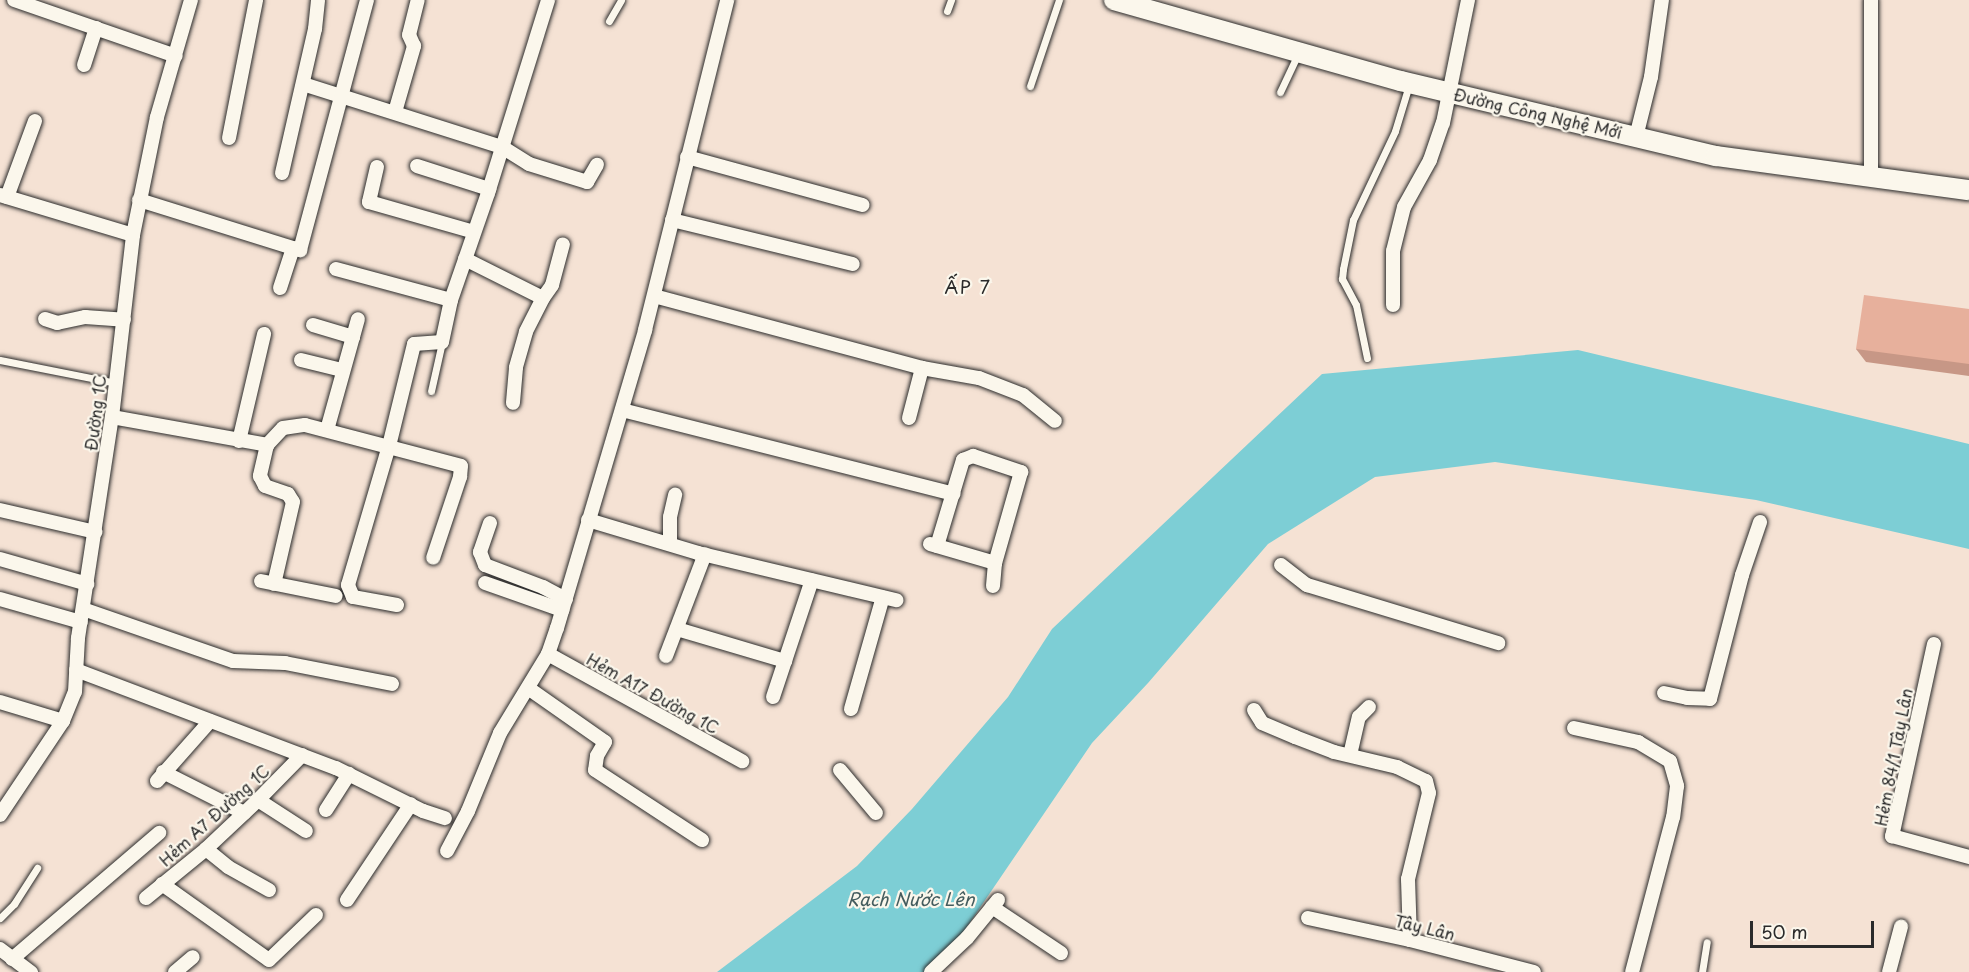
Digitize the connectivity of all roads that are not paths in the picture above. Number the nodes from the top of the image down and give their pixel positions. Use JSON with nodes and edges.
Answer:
{"nodes":[{"id":1,"x":17,"y":0,"type":"edge"},
{"id":2,"x":191,"y":0,"type":"edge"},
{"id":3,"x":256,"y":0,"type":"edge"},
{"id":4,"x":318,"y":0,"type":"edge"},
{"id":5,"x":367,"y":0,"type":"edge"},
{"id":6,"x":418,"y":0,"type":"edge"},
{"id":7,"x":548,"y":0,"type":"edge"},
{"id":8,"x":621,"y":0,"type":"edge"},
{"id":9,"x":727,"y":0,"type":"edge"},
{"id":10,"x":951,"y":0,"type":"edge"},
{"id":11,"x":1059,"y":0,"type":"edge"},
{"id":12,"x":1114,"y":0,"type":"edge"},
{"id":13,"x":1468,"y":0,"type":"edge"},
{"id":14,"x":1662,"y":0,"type":"edge"},
{"id":15,"x":1871,"y":0,"type":"edge"},
{"id":16,"x":947,"y":11,"type":"dead end"},
{"id":17,"x":609,"y":21,"type":"dead end"},
{"id":18,"x":96,"y":28,"type":"junction"},
{"id":19,"x":1299,"y":52,"type":"junction"},
{"id":20,"x":176,"y":56,"type":"junction"},
{"id":21,"x":84,"y":65,"type":"dead end"},
{"id":22,"x":1409,"y":83,"type":"junction"},
{"id":23,"x":303,"y":84,"type":"junction"},
{"id":24,"x":1030,"y":86,"type":"dead end"},
{"id":25,"x":1280,"y":92,"type":"dead end"},
{"id":26,"x":1447,"y":92,"type":"junction"},
{"id":27,"x":342,"y":96,"type":"junction"},
{"id":28,"x":395,"y":112,"type":"junction"},
{"id":29,"x":35,"y":120,"type":"dead end"},
{"id":30,"x":1636,"y":137,"type":"junction"},
{"id":31,"x":229,"y":138,"type":"dead end"},
{"id":32,"x":502,"y":147,"type":"junction"},
{"id":33,"x":687,"y":157,"type":"junction"},
{"id":34,"x":597,"y":165,"type":"dead end"},
{"id":35,"x":417,"y":166,"type":"dead end"},
{"id":36,"x":377,"y":167,"type":"dead end"},
{"id":37,"x":282,"y":173,"type":"dead end"},
{"id":38,"x":1871,"y":177,"type":"junction"},
{"id":39,"x":489,"y":189,"type":"junction"},
{"id":40,"x":1969,"y":190,"type":"edge"},
{"id":41,"x":3,"y":196,"type":"edge"},
{"id":42,"x":139,"y":200,"type":"junction"},
{"id":43,"x":863,"y":205,"type":"dead end"},
{"id":44,"x":672,"y":220,"type":"junction"},
{"id":45,"x":474,"y":232,"type":"junction"},
{"id":46,"x":133,"y":235,"type":"junction"},
{"id":47,"x":564,"y":244,"type":"dead end"},
{"id":48,"x":293,"y":248,"type":"junction"},
{"id":49,"x":465,"y":259,"type":"junction"},
{"id":50,"x":853,"y":264,"type":"dead end"},
{"id":51,"x":336,"y":268,"type":"dead end"},
{"id":52,"x":280,"y":288,"type":"dead end"},
{"id":53,"x":654,"y":296,"type":"junction"},
{"id":54,"x":543,"y":298,"type":"junction"},
{"id":55,"x":451,"y":300,"type":"junction"},
{"id":56,"x":1393,"y":305,"type":"dead end"},
{"id":57,"x":45,"y":319,"type":"dead end"},
{"id":58,"x":358,"y":319,"type":"dead end"},
{"id":59,"x":124,"y":320,"type":"junction"},
{"id":60,"x":313,"y":325,"type":"dead end"},
{"id":61,"x":264,"y":334,"type":"dead end"},
{"id":62,"x":352,"y":337,"type":"junction"},
{"id":63,"x":442,"y":342,"type":"junction"},
{"id":64,"x":1367,"y":358,"type":"dead end"},
{"id":65,"x":0,"y":360,"type":"edge"},
{"id":66,"x":301,"y":360,"type":"dead end"},
{"id":67,"x":922,"y":368,"type":"junction"},
{"id":68,"x":342,"y":370,"type":"junction"},
{"id":69,"x":116,"y":383,"type":"junction"},
{"id":70,"x":431,"y":391,"type":"dead end"},
{"id":71,"x":513,"y":403,"type":"dead end"},
{"id":72,"x":622,"y":410,"type":"junction"},
{"id":73,"x":112,"y":417,"type":"junction"},
{"id":74,"x":909,"y":418,"type":"dead end"},
{"id":75,"x":1055,"y":421,"type":"dead end"},
{"id":76,"x":327,"y":430,"type":"junction"},
{"id":77,"x":239,"y":441,"type":"junction"},
{"id":78,"x":267,"y":445,"type":"junction"},
{"id":79,"x":389,"y":446,"type":"junction"},
{"id":80,"x":954,"y":494,"type":"junction"},
{"id":81,"x":675,"y":495,"type":"dead end"},
{"id":82,"x":0,"y":510,"type":"edge"},
{"id":83,"x":588,"y":520,"type":"junction"},
{"id":84,"x":1760,"y":522,"type":"dead end"},
{"id":85,"x":490,"y":523,"type":"dead end"},
{"id":86,"x":95,"y":532,"type":"junction"},
{"id":87,"x":670,"y":544,"type":"junction"},
{"id":88,"x":705,"y":554,"type":"junction"},
{"id":89,"x":433,"y":558,"type":"dead end"},
{"id":90,"x":0,"y":559,"type":"edge"},
{"id":91,"x":996,"y":563,"type":"junction"},
{"id":92,"x":1281,"y":566,"type":"dead end"},
{"id":93,"x":812,"y":580,"type":"junction"},
{"id":94,"x":485,"y":583,"type":"dead end"},
{"id":95,"x":87,"y":584,"type":"junction"},
{"id":96,"x":993,"y":586,"type":"dead end"},
{"id":97,"x":336,"y":596,"type":"dead end"},
{"id":98,"x":0,"y":599,"type":"edge"},
{"id":99,"x":398,"y":605,"type":"dead end"},
{"id":100,"x":564,"y":605,"type":"junction"},
{"id":101,"x":82,"y":616,"type":"junction"},
{"id":102,"x":677,"y":628,"type":"junction"},
{"id":103,"x":1498,"y":643,"type":"dead end"},
{"id":104,"x":1934,"y":644,"type":"dead end"},
{"id":105,"x":548,"y":654,"type":"junction"},
{"id":106,"x":666,"y":656,"type":"dead end"},
{"id":107,"x":784,"y":661,"type":"junction"},
{"id":108,"x":76,"y":670,"type":"junction"},
{"id":109,"x":392,"y":684,"type":"dead end"},
{"id":110,"x":528,"y":688,"type":"junction"},
{"id":111,"x":1664,"y":693,"type":"dead end"},
{"id":112,"x":772,"y":697,"type":"dead end"},
{"id":113,"x":0,"y":702,"type":"edge"},
{"id":114,"x":1369,"y":707,"type":"dead end"},
{"id":115,"x":851,"y":708,"type":"dead end"},
{"id":116,"x":1254,"y":710,"type":"dead end"},
{"id":117,"x":63,"y":721,"type":"junction"},
{"id":118,"x":210,"y":721,"type":"junction"},
{"id":119,"x":1574,"y":728,"type":"dead end"},
{"id":120,"x":302,"y":754,"type":"junction"},
{"id":121,"x":1350,"y":755,"type":"junction"},
{"id":122,"x":742,"y":761,"type":"dead end"},
{"id":123,"x":840,"y":770,"type":"dead end"},
{"id":124,"x":349,"y":774,"type":"junction"},
{"id":125,"x":4,"y":800,"type":"edge"},
{"id":126,"x":258,"y":800,"type":"junction"},
{"id":127,"x":411,"y":804,"type":"junction"},
{"id":128,"x":326,"y":810,"type":"dead end"},
{"id":129,"x":244,"y":813,"type":"junction"},
{"id":130,"x":876,"y":813,"type":"dead end"},
{"id":131,"x":0,"y":815,"type":"edge"},
{"id":132,"x":445,"y":818,"type":"dead end"},
{"id":133,"x":306,"y":831,"type":"dead end"},
{"id":134,"x":159,"y":833,"type":"dead end"},
{"id":135,"x":702,"y":840,"type":"dead end"},
{"id":136,"x":206,"y":849,"type":"junction"},
{"id":137,"x":447,"y":851,"type":"dead end"},
{"id":138,"x":1969,"y":857,"type":"edge"},
{"id":139,"x":38,"y":868,"type":"dead end"},
{"id":140,"x":162,"y":884,"type":"junction"},
{"id":141,"x":269,"y":890,"type":"dead end"},
{"id":142,"x":146,"y":898,"type":"dead end"},
{"id":143,"x":346,"y":900,"type":"dead end"},
{"id":144,"x":316,"y":915,"type":"dead end"},
{"id":145,"x":0,"y":918,"type":"edge"},
{"id":146,"x":1308,"y":918,"type":"dead end"},
{"id":147,"x":1901,"y":927,"type":"dead end"},
{"id":148,"x":1410,"y":940,"type":"junction"},
{"id":149,"x":1707,"y":942,"type":"dead end"},
{"id":150,"x":0,"y":949,"type":"edge"},
{"id":151,"x":1061,"y":953,"type":"dead end"},
{"id":152,"x":192,"y":957,"type":"dead end"},
{"id":153,"x":12,"y":959,"type":"junction"},
{"id":154,"x":29,"y":972,"type":"edge"},
{"id":155,"x":175,"y":972,"type":"edge"},
{"id":156,"x":930,"y":972,"type":"edge"},
{"id":157,"x":1534,"y":972,"type":"edge"},
{"id":158,"x":1632,"y":972,"type":"edge"},
{"id":159,"x":1702,"y":972,"type":"edge"},
{"id":160,"x":1889,"y":972,"type":"edge"}],
"edges":[{"from":1,"to":18,"type":"street"},
{"from":2,"to":20,"type":"street","name":"Đường 1C"},
{"from":3,"to":31,"type":"street"},
{"from":4,"to":23,"type":"street"},
{"from":5,"to":27,"type":"street"},
{"from":6,"to":28,"type":"street"},
{"from":7,"to":32,"type":"street"},
{"from":8,"to":17,"type":"lane"},
{"from":9,"to":33,"type":"street"},
{"from":10,"to":16,"type":"lane"},
{"from":11,"to":24,"type":"lane"},
{"from":12,"to":19,"type":"street","name":"Đường Công Nghệ Mới"},
{"from":13,"to":26,"type":"street"},
{"from":14,"to":30,"type":"street"},
{"from":15,"to":38,"type":"street"},
{"from":18,"to":20,"type":"street"},
{"from":18,"to":21,"type":"street"},
{"from":19,"to":22,"type":"street","name":"Đường Công Nghệ Mới"},
{"from":19,"to":25,"type":"lane"},
{"from":20,"to":42,"type":"street","name":"Đường 1C"},
{"from":22,"to":26,"type":"street","name":"Đường Công Nghệ Mới"},
{"from":22,"to":64,"type":"lane"},
{"from":23,"to":27,"type":"street"},
{"from":23,"to":37,"type":"street"},
{"from":26,"to":30,"type":"street","name":"Đường Công Nghệ Mới"},
{"from":26,"to":56,"type":"street"},
{"from":27,"to":28,"type":"street"},
{"from":27,"to":48,"type":"street"},
{"from":28,"to":32,"type":"street"},
{"from":29,"to":41,"type":"street"},
{"from":30,"to":38,"type":"street","name":"Đường Công Nghệ Mới"},
{"from":32,"to":34,"type":"street"},
{"from":32,"to":39,"type":"street"},
{"from":33,"to":43,"type":"street"},
{"from":33,"to":44,"type":"street"},
{"from":35,"to":39,"type":"street"},
{"from":36,"to":45,"type":"street"},
{"from":38,"to":40,"type":"street","name":"Đường Công Nghệ Mới"},
{"from":39,"to":45,"type":"street"},
{"from":41,"to":46,"type":"street"},
{"from":42,"to":46,"type":"street","name":"Đường 1C"},
{"from":42,"to":48,"type":"street"},
{"from":44,"to":50,"type":"street"},
{"from":44,"to":53,"type":"street"},
{"from":45,"to":49,"type":"street"},
{"from":46,"to":59,"type":"street","name":"Đường 1C"},
{"from":47,"to":54,"type":"street"},
{"from":48,"to":52,"type":"street"},
{"from":49,"to":54,"type":"street"},
{"from":49,"to":55,"type":"street"},
{"from":51,"to":55,"type":"street"},
{"from":53,"to":67,"type":"street"},
{"from":53,"to":72,"type":"street"},
{"from":54,"to":71,"type":"street"},
{"from":55,"to":63,"type":"street"},
{"from":57,"to":59,"type":"street"},
{"from":58,"to":62,"type":"street"},
{"from":59,"to":69,"type":"street","name":"Đường 1C"},
{"from":60,"to":62,"type":"street"},
{"from":61,"to":77,"type":"street"},
{"from":62,"to":68,"type":"street"},
{"from":63,"to":70,"type":"lane"},
{"from":63,"to":79,"type":"street"},
{"from":65,"to":69,"type":"lane"},
{"from":66,"to":68,"type":"street"},
{"from":67,"to":74,"type":"street"},
{"from":67,"to":75,"type":"street"},
{"from":68,"to":76,"type":"street"},
{"from":69,"to":73,"type":"street","name":"Đường 1C"},
{"from":72,"to":80,"type":"street"},
{"from":72,"to":83,"type":"street"},
{"from":73,"to":77,"type":"street"},
{"from":73,"to":86,"type":"street","name":"Đường 1C"},
{"from":76,"to":78,"type":"street"},
{"from":76,"to":79,"type":"street"},
{"from":77,"to":78,"type":"street"},
{"from":78,"to":97,"type":"street"},
{"from":79,"to":89,"type":"street"},
{"from":79,"to":99,"type":"street"},
{"from":80,"to":91,"type":"street"},
{"from":80,"to":91,"type":"street"},
{"from":81,"to":87,"type":"street"},
{"from":82,"to":86,"type":"street"},
{"from":83,"to":87,"type":"street"},
{"from":83,"to":100,"type":"street"},
{"from":84,"to":111,"type":"street"},
{"from":85,"to":100,"type":"street"},
{"from":86,"to":95,"type":"street","name":"Đường 1C"},
{"from":87,"to":88,"type":"street"},
{"from":88,"to":93,"type":"street"},
{"from":88,"to":102,"type":"street"},
{"from":90,"to":95,"type":"street"},
{"from":91,"to":96,"type":"street"},
{"from":92,"to":103,"type":"street"},
{"from":93,"to":107,"type":"street"},
{"from":93,"to":115,"type":"street"},
{"from":94,"to":100,"type":"street"},
{"from":95,"to":101,"type":"street","name":"Đường 1C"},
{"from":98,"to":101,"type":"street"},
{"from":100,"to":105,"type":"street"},
{"from":101,"to":108,"type":"street","name":"Đường 1C"},
{"from":101,"to":109,"type":"street"},
{"from":102,"to":106,"type":"street"},
{"from":102,"to":107,"type":"street"},
{"from":104,"to":138,"type":"street","name":"Hẻm 84/1 Tây Lân"},
{"from":105,"to":110,"type":"street"},
{"from":105,"to":122,"type":"street","name":"Hẻm A17 Đường 1C"},
{"from":107,"to":112,"type":"street"},
{"from":108,"to":117,"type":"street","name":"Đường 1C"},
{"from":108,"to":118,"type":"street"},
{"from":110,"to":135,"type":"street"},
{"from":110,"to":137,"type":"street"},
{"from":113,"to":117,"type":"street"},
{"from":114,"to":121,"type":"street"},
{"from":116,"to":121,"type":"street"},
{"from":117,"to":125,"type":"street","name":"Đường 1C"},
{"from":118,"to":120,"type":"street"},
{"from":118,"to":129,"type":"street"},
{"from":119,"to":158,"type":"street"},
{"from":120,"to":124,"type":"street"},
{"from":120,"to":126,"type":"street","name":"Hẻm A7 Đường 1C"},
{"from":121,"to":148,"type":"street"},
{"from":123,"to":130,"type":"street"},
{"from":124,"to":127,"type":"street"},
{"from":124,"to":128,"type":"street"},
{"from":125,"to":131,"type":"street","name":"Đường 1C"},
{"from":126,"to":129,"type":"street","name":"Hẻm A7 Đường 1C"},
{"from":126,"to":133,"type":"street"},
{"from":127,"to":132,"type":"street"},
{"from":127,"to":143,"type":"street"},
{"from":129,"to":136,"type":"street","name":"Hẻm A7 Đường 1C"},
{"from":134,"to":153,"type":"street"},
{"from":136,"to":140,"type":"street","name":"Hẻm A7 Đường 1C"},
{"from":136,"to":141,"type":"street"},
{"from":139,"to":145,"type":"lane"},
{"from":140,"to":142,"type":"street","name":"Hẻm A7 Đường 1C"},
{"from":140,"to":144,"type":"street"},
{"from":146,"to":148,"type":"street","name":"Tây Lân"},
{"from":147,"to":160,"type":"street"},
{"from":148,"to":157,"type":"street","name":"Tây Lân"},
{"from":149,"to":159,"type":"lane"},
{"from":150,"to":153,"type":"street"},
{"from":151,"to":156,"type":"street"},
{"from":152,"to":155,"type":"street"},
{"from":153,"to":154,"type":"street"}]}
